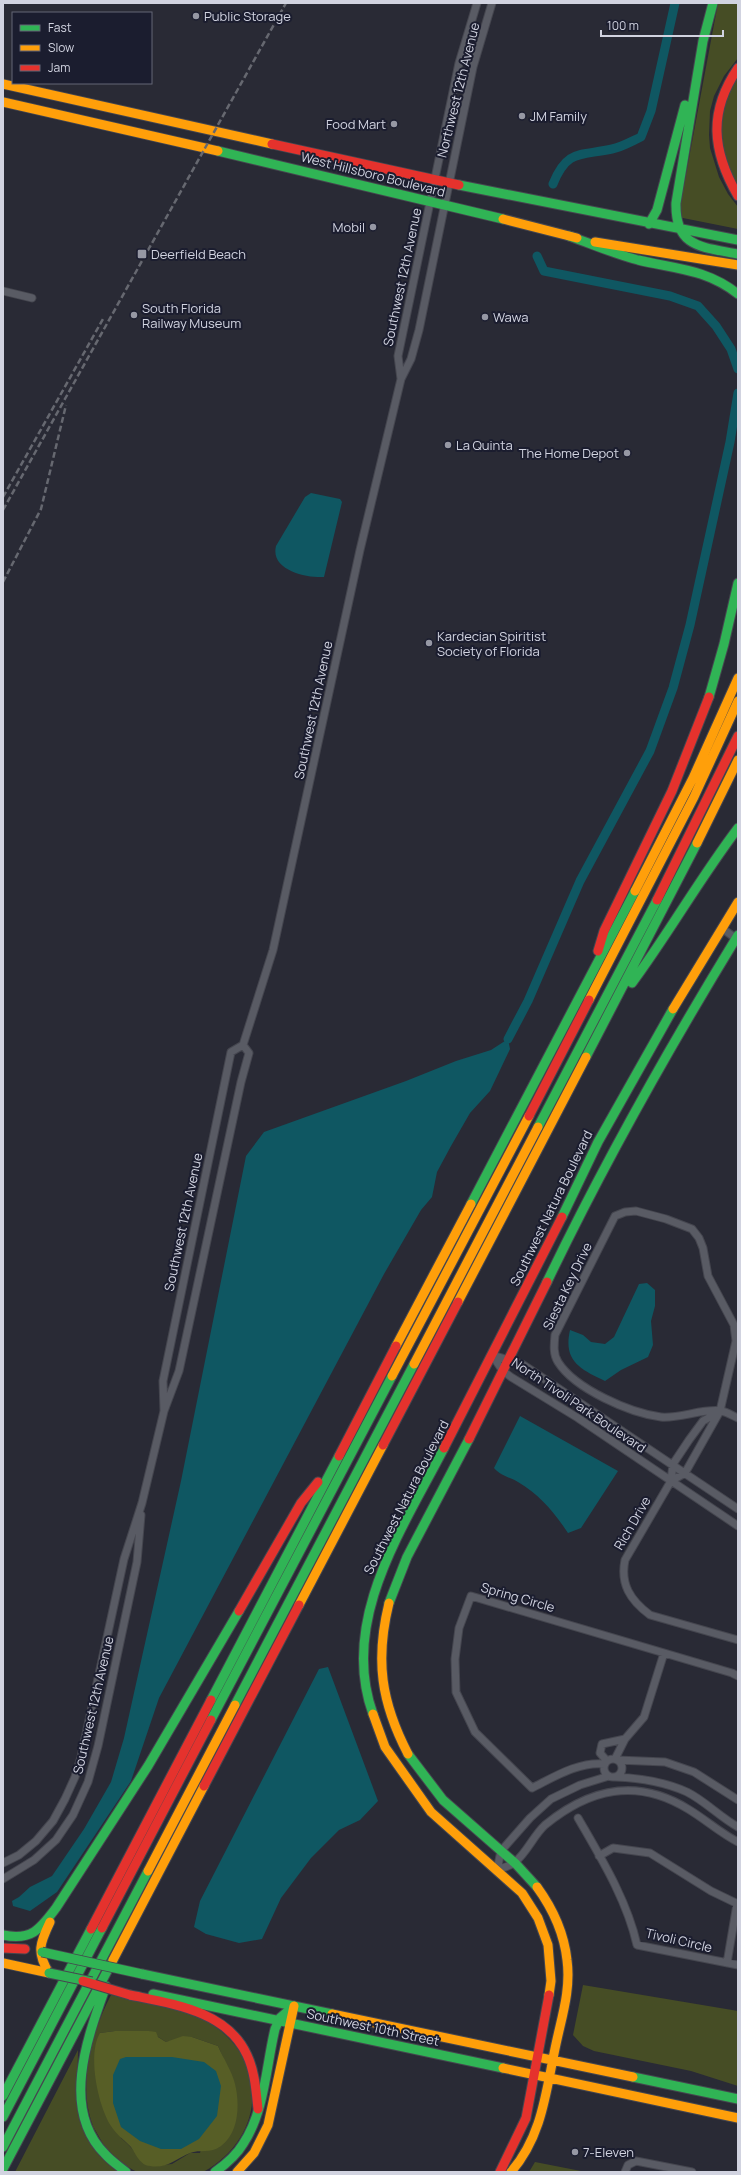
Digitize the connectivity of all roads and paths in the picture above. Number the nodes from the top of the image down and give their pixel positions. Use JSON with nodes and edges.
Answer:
{"nodes":[{"id":1,"x":477,"y":3,"type":"edge"},
{"id":2,"x":492,"y":3,"type":"edge"},
{"id":3,"x":713,"y":3,"type":"edge"},
{"id":4,"x":703,"y":41,"type":"junction"},
{"id":5,"x":738,"y":68,"type":"edge"},
{"id":6,"x":3,"y":84,"type":"edge"},
{"id":7,"x":3,"y":102,"type":"edge"},
{"id":8,"x":110,"y":108,"type":"junction"},
{"id":9,"x":74,"y":118,"type":"junction"},
{"id":10,"x":435,"y":180,"type":"junction"},
{"id":11,"x":448,"y":183,"type":"junction"},
{"id":12,"x":738,"y":196,"type":"edge"},
{"id":13,"x":431,"y":202,"type":"junction"},
{"id":14,"x":445,"y":206,"type":"junction"},
{"id":15,"x":649,"y":224,"type":"junction"},
{"id":16,"x":678,"y":229,"type":"junction"},
{"id":17,"x":569,"y":236,"type":"junction"},
{"id":18,"x":738,"y":240,"type":"edge"},
{"id":19,"x":738,"y":254,"type":"edge"},
{"id":20,"x":738,"y":266,"type":"edge"},
{"id":21,"x":3,"y":291,"type":"edge"},
{"id":22,"x":738,"y":294,"type":"edge"},
{"id":23,"x":32,"y":298,"type":"dead end"},
{"id":24,"x":401,"y":379,"type":"junction"},
{"id":25,"x":738,"y":584,"type":"edge"},
{"id":26,"x":738,"y":678,"type":"edge"},
{"id":27,"x":738,"y":702,"type":"edge"},
{"id":28,"x":738,"y":736,"type":"edge"},
{"id":29,"x":738,"y":760,"type":"edge"},
{"id":30,"x":738,"y":828,"type":"edge"},
{"id":31,"x":738,"y":902,"type":"edge"},
{"id":32,"x":723,"y":929,"type":"junction"},
{"id":33,"x":737,"y":938,"type":"edge"},
{"id":34,"x":590,"y":979,"type":"junction"},
{"id":35,"x":608,"y":1015,"type":"junction"},
{"id":36,"x":243,"y":1044,"type":"junction"},
{"id":37,"x":492,"y":1355,"type":"junction"},
{"id":38,"x":510,"y":1360,"type":"junction"},
{"id":39,"x":503,"y":1371,"type":"junction"},
{"id":40,"x":572,"y":1397,"type":"junction"},
{"id":41,"x":564,"y":1409,"type":"junction"},
{"id":42,"x":164,"y":1411,"type":"junction"},
{"id":43,"x":720,"y":1411,"type":"junction"},
{"id":44,"x":738,"y":1418,"type":"edge"},
{"id":45,"x":622,"y":1431,"type":"junction"},
{"id":46,"x":614,"y":1442,"type":"junction"},
{"id":47,"x":339,"y":1454,"type":"junction"},
{"id":48,"x":672,"y":1464,"type":"junction"},
{"id":49,"x":685,"y":1472,"type":"junction"},
{"id":50,"x":671,"y":1481,"type":"junction"},
{"id":51,"x":142,"y":1503,"type":"junction"},
{"id":52,"x":738,"y":1509,"type":"edge"},
{"id":53,"x":738,"y":1526,"type":"edge"},
{"id":54,"x":738,"y":1640,"type":"edge"},
{"id":55,"x":664,"y":1653,"type":"junction"},
{"id":56,"x":738,"y":1676,"type":"edge"},
{"id":57,"x":625,"y":1739,"type":"junction"},
{"id":58,"x":611,"y":1761,"type":"junction"},
{"id":59,"x":612,"y":1777,"type":"junction"},
{"id":60,"x":614,"y":1791,"type":"junction"},
{"id":61,"x":738,"y":1800,"type":"edge"},
{"id":62,"x":578,"y":1818,"type":"dead end"},
{"id":63,"x":738,"y":1827,"type":"edge"},
{"id":64,"x":738,"y":1842,"type":"edge"},
{"id":65,"x":501,"y":1851,"type":"junction"},
{"id":66,"x":599,"y":1856,"type":"junction"},
{"id":67,"x":3,"y":1863,"type":"edge"},
{"id":68,"x":514,"y":1863,"type":"junction"},
{"id":69,"x":497,"y":1870,"type":"junction"},
{"id":70,"x":3,"y":1879,"type":"edge"},
{"id":71,"x":737,"y":1904,"type":"edge"},
{"id":72,"x":58,"y":1906,"type":"junction"},
{"id":73,"x":126,"y":1933,"type":"junction"},
{"id":74,"x":3,"y":1935,"type":"edge"},
{"id":75,"x":3,"y":1944,"type":"edge"},
{"id":76,"x":3,"y":1948,"type":"edge"},
{"id":77,"x":25,"y":1949,"type":"junction"},
{"id":78,"x":41,"y":1952,"type":"junction"},
{"id":79,"x":3,"y":1963,"type":"edge"},
{"id":80,"x":727,"y":1963,"type":"junction"},
{"id":81,"x":738,"y":1965,"type":"edge"},
{"id":82,"x":49,"y":1973,"type":"junction"},
{"id":83,"x":131,"y":1992,"type":"junction"},
{"id":84,"x":294,"y":2006,"type":"junction"},
{"id":85,"x":279,"y":2020,"type":"junction"},
{"id":86,"x":290,"y":2023,"type":"junction"},
{"id":87,"x":537,"y":2056,"type":"junction"},
{"id":88,"x":554,"y":2060,"type":"junction"},
{"id":89,"x":535,"y":2075,"type":"junction"},
{"id":90,"x":550,"y":2079,"type":"junction"},
{"id":91,"x":3,"y":2096,"type":"edge"},
{"id":92,"x":738,"y":2099,"type":"edge"},
{"id":93,"x":258,"y":2109,"type":"junction"},
{"id":94,"x":3,"y":2117,"type":"edge"},
{"id":95,"x":738,"y":2118,"type":"edge"},
{"id":96,"x":3,"y":2147,"type":"edge"},
{"id":97,"x":3,"y":2169,"type":"edge"},
{"id":98,"x":126,"y":2172,"type":"edge"},
{"id":99,"x":215,"y":2172,"type":"edge"},
{"id":100,"x":237,"y":2172,"type":"edge"},
{"id":101,"x":500,"y":2172,"type":"edge"},
{"id":102,"x":511,"y":2172,"type":"edge"},
{"id":103,"x":625,"y":2172,"type":"edge"},
{"id":104,"x":692,"y":2172,"type":"edge"}],
"edges":[{"from":1,"to":10,"type":"street","name":"Northwest 12th Avenue"},
{"from":2,"to":11,"type":"street","name":"Northwest 12th Avenue"},
{"from":3,"to":4,"type":"main road"},
{"from":4,"to":15,"type":"main road"},
{"from":4,"to":16,"type":"main road"},
{"from":5,"to":12,"type":"main road"},
{"from":6,"to":8,"type":"main road","name":"West Hillsboro Boulevard"},
{"from":7,"to":9,"type":"main road","name":"West Hillsboro Boulevard"},
{"from":8,"to":9,"type":"main road"},
{"from":8,"to":10,"type":"main road","name":"West Hillsboro Boulevard"},
{"from":9,"to":13,"type":"main road","name":"West Hillsboro Boulevard"},
{"from":10,"to":11,"type":"main road","name":"West Hillsboro Boulevard"},
{"from":10,"to":13,"type":"street","name":"Southwest 12th Avenue"},
{"from":11,"to":14,"type":"street","name":"Southwest 12th Avenue"},
{"from":11,"to":15,"type":"main road","name":"West Hillsboro Boulevard"},
{"from":13,"to":14,"type":"main road","name":"West Hillsboro Boulevard"},
{"from":13,"to":24,"type":"street","name":"Southwest 12th Avenue"},
{"from":14,"to":17,"type":"main road","name":"West Hillsboro Boulevard"},
{"from":14,"to":24,"type":"street","name":"Southwest 12th Avenue"},
{"from":15,"to":16,"type":"main road","name":"West Hillsboro Boulevard"},
{"from":16,"to":18,"type":"main road","name":"West Hillsboro Boulevard"},
{"from":16,"to":19,"type":"main road"},
{"from":17,"to":20,"type":"main road","name":"West Hillsboro Boulevard"},
{"from":17,"to":22,"type":"main road"},
{"from":21,"to":23,"type":"street"},
{"from":24,"to":36,"type":"street","name":"Southwest 12th Avenue"},
{"from":25,"to":34,"type":"main road"},
{"from":26,"to":34,"type":"main road"},
{"from":27,"to":94,"type":"main road"},
{"from":28,"to":96,"type":"main road"},
{"from":29,"to":35,"type":"main road"},
{"from":30,"to":35,"type":"main road"},
{"from":31,"to":32,"type":"main road","name":"Southwest Natura Boulevard"},
{"from":32,"to":33,"type":"street"},
{"from":32,"to":37,"type":"main road","name":"Southwest Natura Boulevard"},
{"from":33,"to":38,"type":"main road"},
{"from":34,"to":47,"type":"main road"},
{"from":35,"to":73,"type":"main road"},
{"from":36,"to":42,"type":"street","name":"Southwest 12th Avenue"},
{"from":36,"to":42,"type":"street","name":"Southwest 12th Avenue"},
{"from":37,"to":38,"type":"street","name":"North Tivoli Park Boulevard"},
{"from":37,"to":39,"type":"street","name":"North Tivoli Park Boulevard"},
{"from":37,"to":69,"type":"main road","name":"Southwest Natura Boulevard"},
{"from":38,"to":39,"type":"main road"},
{"from":38,"to":40,"type":"street","name":"North Tivoli Park Boulevard"},
{"from":39,"to":41,"type":"street","name":"North Tivoli Park Boulevard"},
{"from":39,"to":65,"type":"main road"},
{"from":40,"to":41,"type":"street"},
{"from":40,"to":45,"type":"street","name":"North Tivoli Park Boulevard"},
{"from":41,"to":46,"type":"street","name":"North Tivoli Park Boulevard"},
{"from":42,"to":51,"type":"street","name":"Southwest 12th Avenue"},
{"from":43,"to":43,"type":"street","name":"Siesta Key Drive"},
{"from":43,"to":44,"type":"street","name":"Siesta Key Drive"},
{"from":43,"to":48,"type":"street"},
{"from":43,"to":49,"type":"street"},
{"from":45,"to":46,"type":"street"},
{"from":45,"to":48,"type":"street","name":"North Tivoli Park Boulevard"},
{"from":46,"to":50,"type":"street","name":"North Tivoli Park Boulevard"},
{"from":47,"to":72,"type":"main road"},
{"from":47,"to":91,"type":"main road"},
{"from":48,"to":49,"type":"street","name":"North Tivoli Park Boulevard"},
{"from":48,"to":50,"type":"street"},
{"from":49,"to":50,"type":"street","name":"Rich Drive"},
{"from":49,"to":52,"type":"street","name":"North Tivoli Park Boulevard"},
{"from":50,"to":53,"type":"street","name":"North Tivoli Park Boulevard"},
{"from":50,"to":54,"type":"street","name":"Rich Drive"},
{"from":51,"to":67,"type":"street","name":"Southwest 12th Avenue"},
{"from":51,"to":70,"type":"street","name":"Southwest 12th Avenue"},
{"from":55,"to":56,"type":"street","name":"Spring Circle"},
{"from":55,"to":57,"type":"street"},
{"from":55,"to":58,"type":"street","name":"Spring Circle"},
{"from":57,"to":58,"type":"street"},
{"from":57,"to":58,"type":"street"},
{"from":58,"to":59,"type":"street"},
{"from":58,"to":59,"type":"street"},
{"from":58,"to":61,"type":"street","name":"Spring Circle"},
{"from":59,"to":60,"type":"street"},
{"from":59,"to":63,"type":"street"},
{"from":59,"to":65,"type":"street"},
{"from":60,"to":64,"type":"street"},
{"from":60,"to":68,"type":"street"},
{"from":62,"to":66,"type":"street","name":"Tivoli Circle"},
{"from":65,"to":68,"type":"main road"},
{"from":65,"to":69,"type":"street"},
{"from":66,"to":71,"type":"street"},
{"from":66,"to":80,"type":"street","name":"Tivoli Circle"},
{"from":68,"to":69,"type":"street"},
{"from":68,"to":88,"type":"main road"},
{"from":69,"to":87,"type":"main road","name":"Southwest Natura Boulevard"},
{"from":71,"to":80,"type":"street"},
{"from":72,"to":74,"type":"main road"},
{"from":72,"to":78,"type":"main road"},
{"from":73,"to":97,"type":"main road"},
{"from":73,"to":98,"type":"main road"},
{"from":75,"to":77,"type":"main road","name":"Southwest 10th Street"},
{"from":76,"to":77,"type":"main road"},
{"from":77,"to":78,"type":"main road","name":"Southwest 10th Street"},
{"from":78,"to":82,"type":"main road"},
{"from":78,"to":84,"type":"main road","name":"Southwest 10th Street","bridge":true},
{"from":79,"to":82,"type":"main road"},
{"from":80,"to":81,"type":"street","name":"Tivoli Circle"},
{"from":82,"to":83,"type":"main road","bridge":true},
{"from":83,"to":85,"type":"main road","name":"Southwest 10th Street"},
{"from":83,"to":93,"type":"main road"},
{"from":84,"to":85,"type":"main road"},
{"from":84,"to":86,"type":"main road"},
{"from":84,"to":87,"type":"main road","name":"Southwest 10th Street"},
{"from":85,"to":86,"type":"main road","name":"Southwest 10th Street"},
{"from":85,"to":93,"type":"main road"},
{"from":86,"to":89,"type":"main road","name":"Southwest 10th Street"},
{"from":86,"to":100,"type":"main road"},
{"from":87,"to":88,"type":"main road","name":"Southwest 10th Street"},
{"from":87,"to":89,"type":"main road","name":"Southwest Natura Boulevard"},
{"from":88,"to":90,"type":"main road"},
{"from":88,"to":92,"type":"main road","name":"Southwest 10th Street"},
{"from":89,"to":90,"type":"main road","name":"Southwest 10th Street"},
{"from":89,"to":101,"type":"main road","name":"Southwest Natura Boulevard"},
{"from":90,"to":95,"type":"main road","name":"Southwest 10th Street"},
{"from":90,"to":102,"type":"main road"},
{"from":93,"to":99,"type":"main road"},
{"from":103,"to":104,"type":"street"}]}
